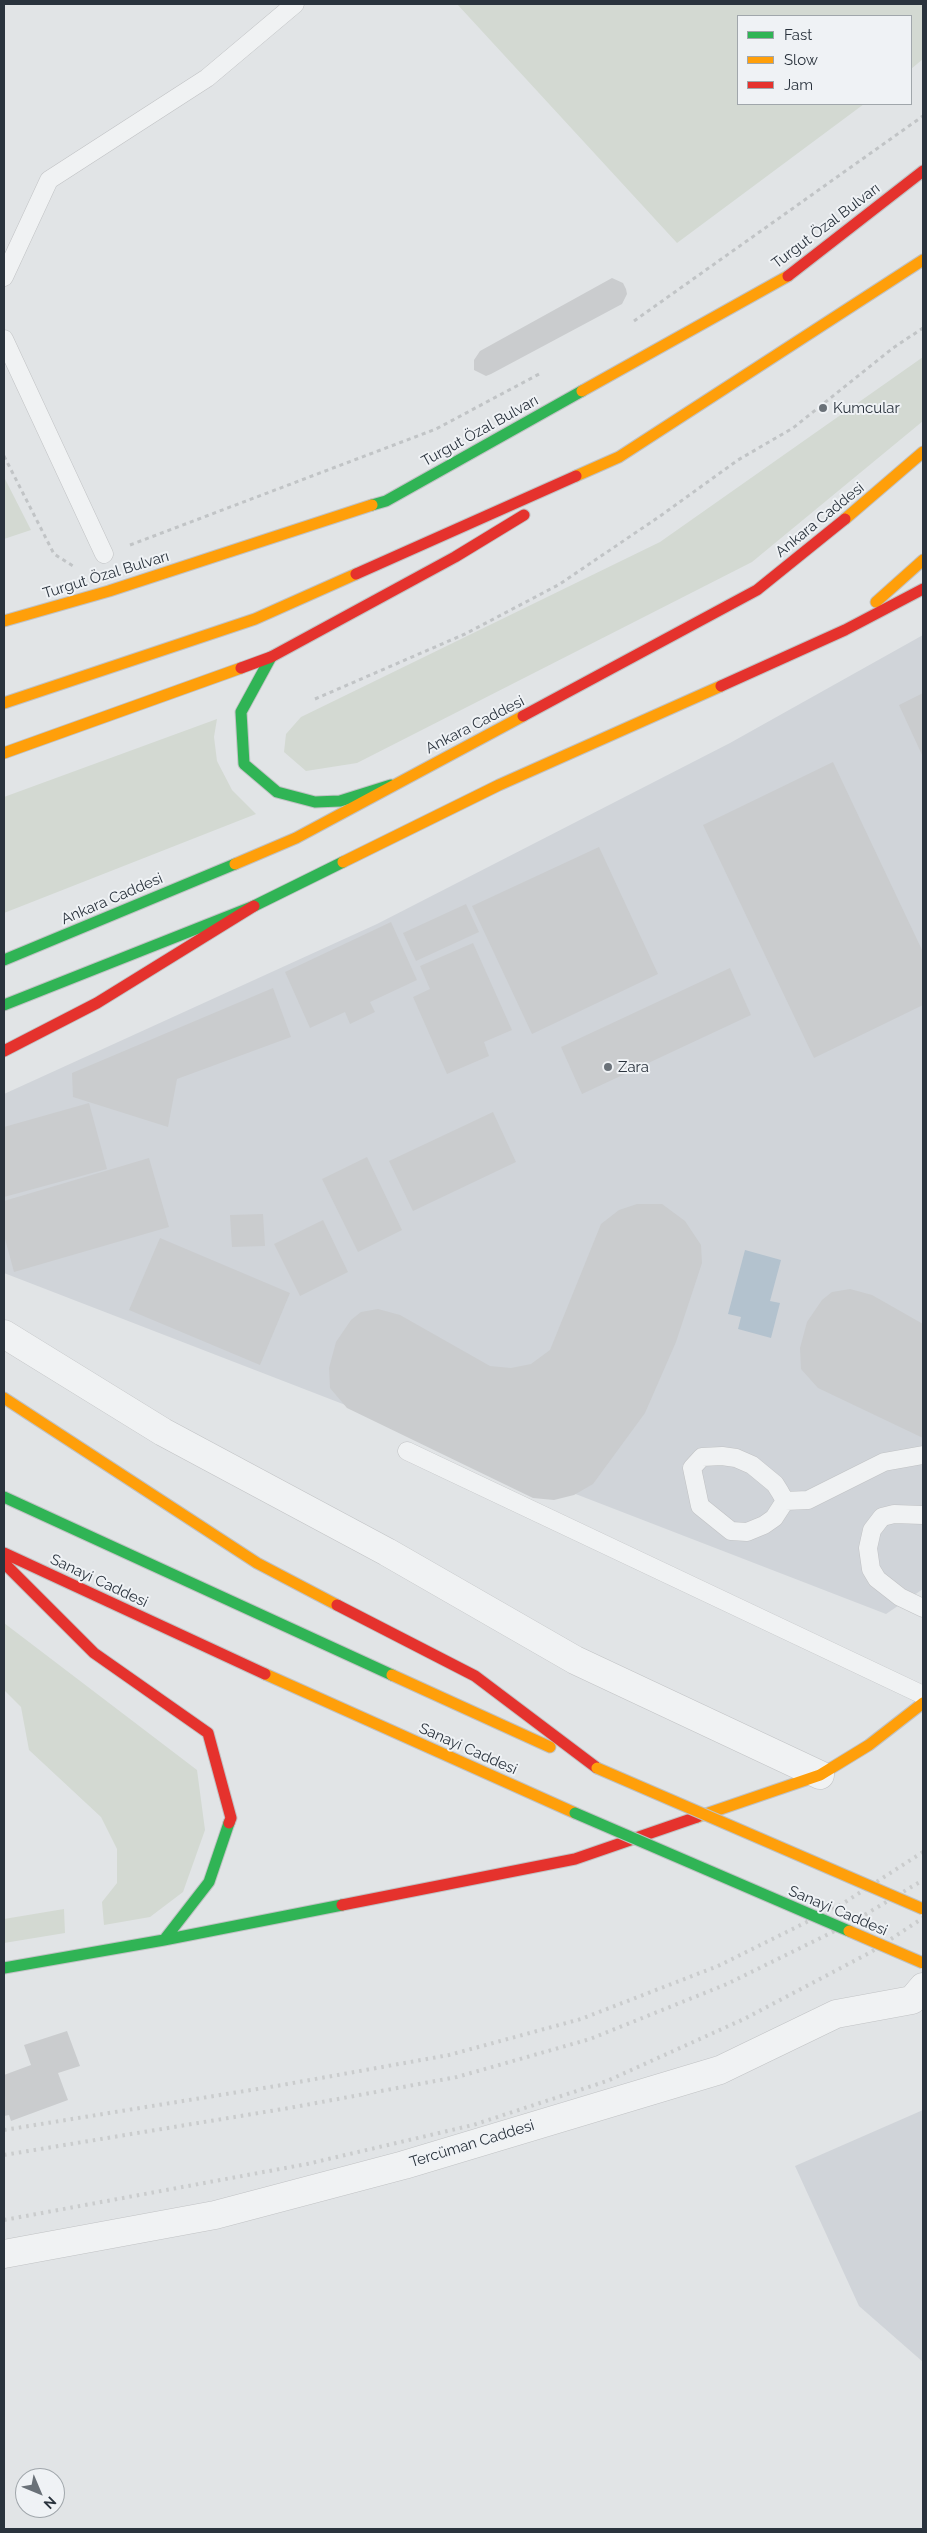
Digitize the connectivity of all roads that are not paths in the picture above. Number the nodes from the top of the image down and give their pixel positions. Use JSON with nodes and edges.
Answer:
{"nodes":[{"id":1,"x":295,"y":4,"type":"edge"},
{"id":2,"x":923,"y":171,"type":"edge"},
{"id":3,"x":923,"y":260,"type":"edge"},
{"id":4,"x":4,"y":277,"type":"edge"},
{"id":5,"x":4,"y":339,"type":"edge"},
{"id":6,"x":923,"y":452,"type":"edge"},
{"id":7,"x":620,"y":456,"type":"junction"},
{"id":8,"x":104,"y":554,"type":"road end"},
{"id":9,"x":923,"y":560,"type":"edge"},
{"id":10,"x":923,"y":589,"type":"edge"},
{"id":11,"x":4,"y":621,"type":"edge"},
{"id":12,"x":845,"y":630,"type":"junction"},
{"id":13,"x":271,"y":657,"type":"junction"},
{"id":14,"x":4,"y":703,"type":"edge"},
{"id":15,"x":4,"y":753,"type":"edge"},
{"id":16,"x":391,"y":785,"type":"junction"},
{"id":17,"x":254,"y":906,"type":"junction"},
{"id":18,"x":4,"y":960,"type":"edge"},
{"id":19,"x":4,"y":1005,"type":"edge"},
{"id":20,"x":4,"y":1051,"type":"edge"},
{"id":21,"x":4,"y":1334,"type":"edge"},
{"id":22,"x":4,"y":1398,"type":"edge"},
{"id":23,"x":406,"y":1451,"type":"dead end"},
{"id":24,"x":923,"y":1455,"type":"edge"},
{"id":25,"x":4,"y":1497,"type":"edge"},
{"id":26,"x":785,"y":1501,"type":"junction"},
{"id":27,"x":923,"y":1515,"type":"edge"},
{"id":28,"x":4,"y":1553,"type":"edge"},
{"id":29,"x":4,"y":1562,"type":"edge"},
{"id":30,"x":923,"y":1608,"type":"edge"},
{"id":31,"x":923,"y":1695,"type":"edge"},
{"id":32,"x":923,"y":1703,"type":"edge"},
{"id":33,"x":597,"y":1768,"type":"junction"},
{"id":34,"x":820,"y":1775,"type":"junction"},
{"id":35,"x":923,"y":1909,"type":"edge"},
{"id":36,"x":164,"y":1940,"type":"junction"},
{"id":37,"x":923,"y":1964,"type":"edge"},
{"id":38,"x":4,"y":1968,"type":"edge"},
{"id":39,"x":923,"y":1987,"type":"edge"},
{"id":40,"x":4,"y":2254,"type":"edge"}],
"edges":[{"from":1,"to":4,"type":"lane"},
{"from":2,"to":11,"type":"main road","name":"Turgut Özal Bulvarı"},
{"from":3,"to":7,"type":"main road"},
{"from":5,"to":8,"type":"lane"},
{"from":6,"to":16,"type":"main road","name":"Ankara Caddesi"},
{"from":7,"to":13,"type":"main road"},
{"from":7,"to":14,"type":"main road"},
{"from":9,"to":12,"type":"main road"},
{"from":10,"to":12,"type":"main road"},
{"from":12,"to":17,"type":"main road"},
{"from":13,"to":15,"type":"main road"},
{"from":13,"to":16,"type":"main road"},
{"from":16,"to":18,"type":"main road","name":"Ankara Caddesi"},
{"from":17,"to":19,"type":"main road"},
{"from":17,"to":20,"type":"main road"},
{"from":21,"to":34,"type":"street"},
{"from":22,"to":33,"type":"main road"},
{"from":23,"to":31,"type":"lane"},
{"from":24,"to":26,"type":"lane"},
{"from":25,"to":33,"type":"main road"},
{"from":26,"to":26,"type":"lane"},
{"from":27,"to":30,"type":"lane"},
{"from":28,"to":37,"type":"main road","name":"Sanayi Caddesi","bridge":true},
{"from":29,"to":36,"type":"main road"},
{"from":32,"to":34,"type":"main road"},
{"from":33,"to":35,"type":"main road","bridge":true},
{"from":34,"to":36,"type":"main road"},
{"from":36,"to":38,"type":"main road"},
{"from":39,"to":40,"type":"street","name":"Tercüman Caddesi"}]}
